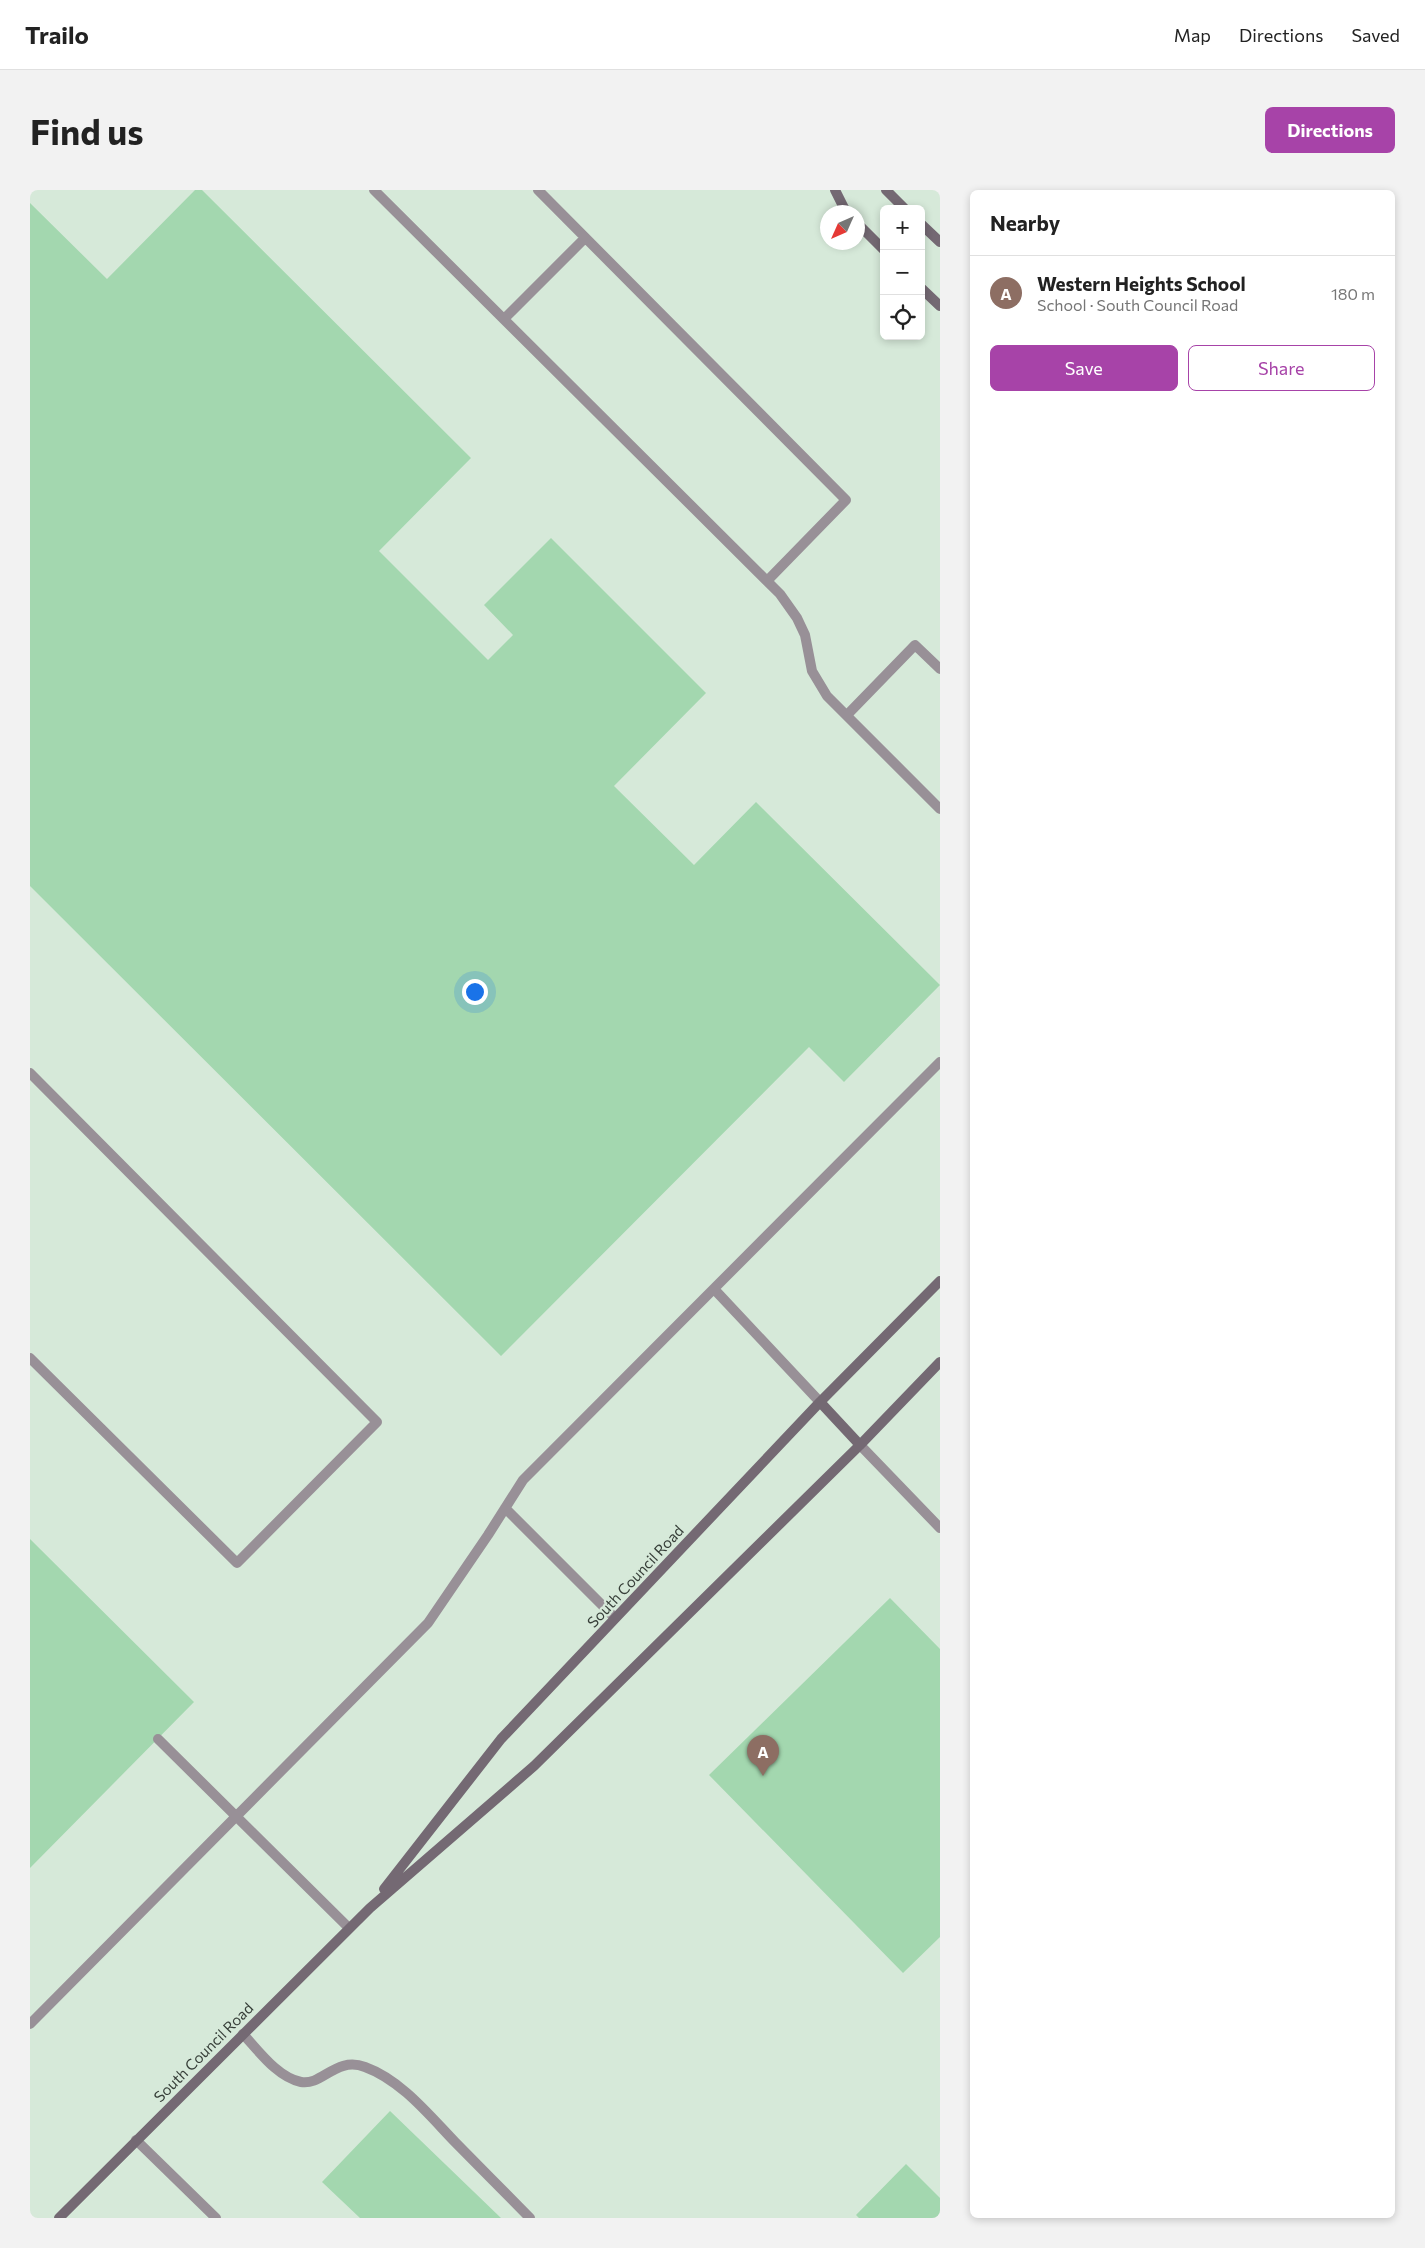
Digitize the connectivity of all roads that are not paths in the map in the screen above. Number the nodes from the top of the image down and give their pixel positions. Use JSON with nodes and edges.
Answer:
{"nodes":[{"id":1,"x":374,"y":190,"type":"edge"},
{"id":2,"x":538,"y":190,"type":"edge"},
{"id":3,"x":835,"y":190,"type":"edge"},
{"id":4,"x":886,"y":190,"type":"edge"},
{"id":5,"x":842,"y":205,"type":"edge"},
{"id":6,"x":901,"y":205,"type":"edge"},
{"id":7,"x":925,"y":228,"type":"edge"},
{"id":8,"x":865,"y":231,"type":"edge"},
{"id":9,"x":586,"y":238,"type":"junction"},
{"id":10,"x":940,"y":242,"type":"edge"},
{"id":11,"x":880,"y":246,"type":"edge"},
{"id":12,"x":925,"y":292,"type":"edge"},
{"id":13,"x":940,"y":306,"type":"edge"},
{"id":14,"x":504,"y":319,"type":"junction"},
{"id":15,"x":767,"y":581,"type":"junction"},
{"id":16,"x":940,"y":669,"type":"edge"},
{"id":17,"x":847,"y":715,"type":"junction"},
{"id":18,"x":940,"y":809,"type":"edge"},
{"id":19,"x":940,"y":1062,"type":"edge"},
{"id":20,"x":30,"y":1072,"type":"edge"},
{"id":21,"x":940,"y":1281,"type":"edge"},
{"id":22,"x":714,"y":1288,"type":"junction"},
{"id":23,"x":30,"y":1358,"type":"edge"},
{"id":24,"x":940,"y":1362,"type":"edge"},
{"id":25,"x":820,"y":1402,"type":"junction"},
{"id":26,"x":860,"y":1445,"type":"junction"},
{"id":27,"x":505,"y":1508,"type":"junction"},
{"id":28,"x":939,"y":1526,"type":"edge"},
{"id":29,"x":615,"y":1618,"type":"junction"},
{"id":30,"x":158,"y":1739,"type":"dead end"},
{"id":31,"x":236,"y":1816,"type":"junction"},
{"id":32,"x":370,"y":1908,"type":"junction"},
{"id":33,"x":349,"y":1928,"type":"junction"},
{"id":34,"x":30,"y":2024,"type":"edge"},
{"id":35,"x":243,"y":2034,"type":"junction"},
{"id":36,"x":136,"y":2140,"type":"junction"},
{"id":37,"x":59,"y":2218,"type":"edge"},
{"id":38,"x":216,"y":2218,"type":"edge"},
{"id":39,"x":530,"y":2218,"type":"edge"}],
"edges":[{"from":1,"to":14,"type":"street"},
{"from":2,"to":9,"type":"street"},
{"from":3,"to":5,"type":"main road"},
{"from":4,"to":6,"type":"main road"},
{"from":7,"to":10,"type":"main road"},
{"from":8,"to":11,"type":"main road"},
{"from":9,"to":14,"type":"street"},
{"from":9,"to":15,"type":"street"},
{"from":12,"to":13,"type":"main road"},
{"from":14,"to":15,"type":"street"},
{"from":15,"to":17,"type":"street"},
{"from":16,"to":17,"type":"street"},
{"from":17,"to":18,"type":"street"},
{"from":19,"to":22,"type":"street"},
{"from":20,"to":23,"type":"street"},
{"from":21,"to":25,"type":"main road","name":"South Council Road"},
{"from":22,"to":25,"type":"street"},
{"from":22,"to":27,"type":"street"},
{"from":24,"to":26,"type":"main road","name":"South Council Road"},
{"from":25,"to":26,"type":"main road"},
{"from":25,"to":29,"type":"main road","name":"South Council Road"},
{"from":26,"to":28,"type":"street"},
{"from":26,"to":32,"type":"main road","name":"South Council Road"},
{"from":27,"to":29,"type":"street"},
{"from":27,"to":31,"type":"street"},
{"from":29,"to":32,"type":"main road","name":"South Council Road"},
{"from":30,"to":31,"type":"street"},
{"from":31,"to":33,"type":"street"},
{"from":31,"to":34,"type":"street"},
{"from":32,"to":33,"type":"main road","name":"South Council Road"},
{"from":33,"to":35,"type":"main road","name":"South Council Road"},
{"from":35,"to":36,"type":"main road","name":"South Council Road"},
{"from":35,"to":39,"type":"street"},
{"from":36,"to":37,"type":"main road","name":"South Council Road"},
{"from":36,"to":38,"type":"street"}]}
